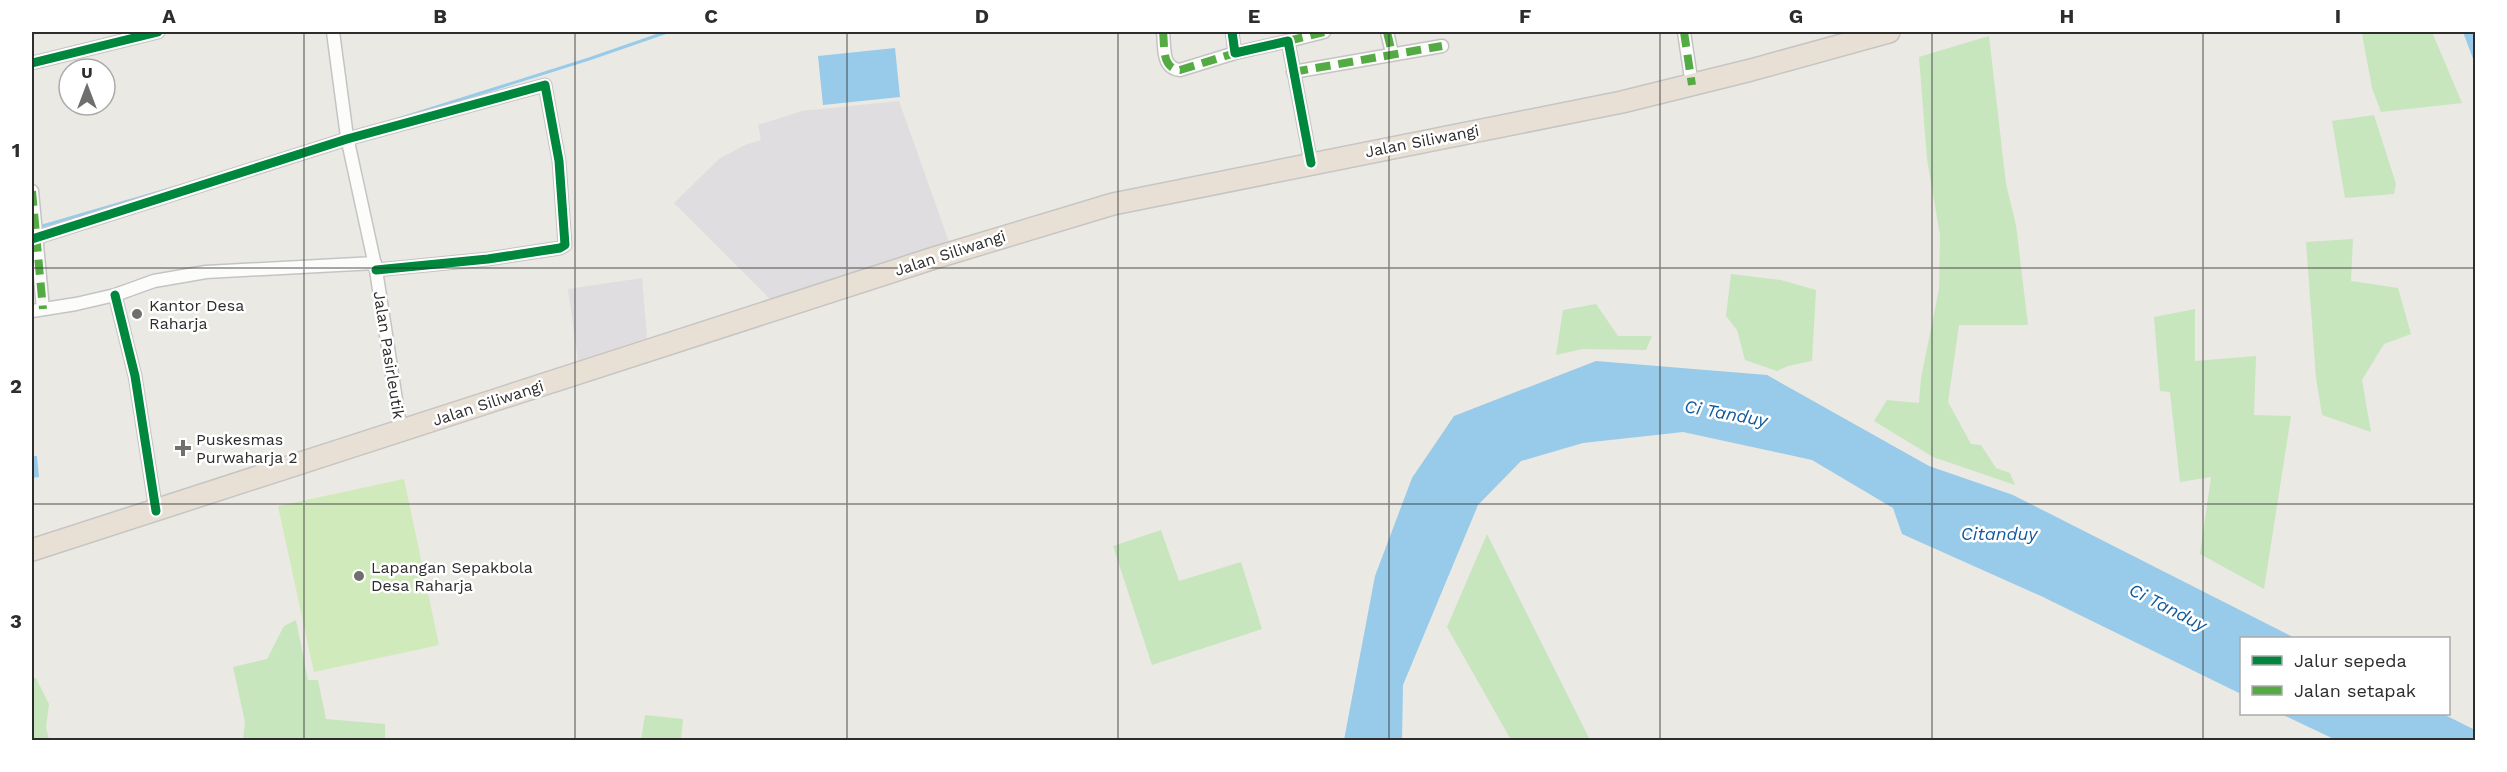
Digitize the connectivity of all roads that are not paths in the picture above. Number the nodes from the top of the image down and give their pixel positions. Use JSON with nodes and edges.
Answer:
{"nodes":[{"id":1,"x":158,"y":32,"type":"edge"},
{"id":2,"x":333,"y":32,"type":"edge"},
{"id":3,"x":1163,"y":32,"type":"edge"},
{"id":4,"x":1232,"y":32,"type":"edge"},
{"id":5,"x":1324,"y":32,"type":"edge"},
{"id":6,"x":1387,"y":32,"type":"edge"},
{"id":7,"x":1684,"y":32,"type":"edge"},
{"id":8,"x":1889,"y":32,"type":"edge"},
{"id":9,"x":128,"y":35,"type":"edge"},
{"id":10,"x":1288,"y":40,"type":"junction"},
{"id":11,"x":1442,"y":45,"type":"dead end"},
{"id":12,"x":1235,"y":53,"type":"junction"},
{"id":13,"x":1392,"y":53,"type":"junction"},
{"id":14,"x":32,"y":63,"type":"edge"},
{"id":15,"x":1293,"y":72,"type":"junction"},
{"id":16,"x":1692,"y":85,"type":"junction"},
{"id":17,"x":347,"y":134,"type":"junction"},
{"id":18,"x":1311,"y":163,"type":"junction"},
{"id":19,"x":32,"y":190,"type":"edge"},
{"id":20,"x":35,"y":232,"type":"edge"},
{"id":21,"x":376,"y":267,"type":"junction"},
{"id":22,"x":115,"y":295,"type":"junction"},
{"id":23,"x":37,"y":310,"type":"edge"},
{"id":24,"x":401,"y":432,"type":"junction"},
{"id":25,"x":156,"y":511,"type":"junction"},
{"id":26,"x":32,"y":550,"type":"edge"}],
"edges":[{"from":1,"to":9,"type":"street"},
{"from":2,"to":17,"type":"street","name":"Jalan Pasirleutik"},
{"from":3,"to":12,"type":"street"},
{"from":4,"to":12,"type":"street"},
{"from":5,"to":10,"type":"street"},
{"from":6,"to":13,"type":"street"},
{"from":7,"to":16,"type":"street"},
{"from":8,"to":16,"type":"highway","name":"Jalan Siliwangi"},
{"from":9,"to":14,"type":"street"},
{"from":10,"to":12,"type":"street"},
{"from":10,"to":15,"type":"street"},
{"from":11,"to":13,"type":"street"},
{"from":13,"to":15,"type":"street"},
{"from":15,"to":18,"type":"street"},
{"from":16,"to":18,"type":"highway","name":"Jalan Siliwangi"},
{"from":17,"to":20,"type":"street"},
{"from":17,"to":21,"type":"street","name":"Jalan Pasirleutik"},
{"from":17,"to":21,"type":"street"},
{"from":18,"to":24,"type":"highway","name":"Jalan Siliwangi"},
{"from":19,"to":20,"type":"street"},
{"from":20,"to":23,"type":"street"},
{"from":21,"to":22,"type":"street"},
{"from":21,"to":24,"type":"street","name":"Jalan Pasirleutik"},
{"from":22,"to":23,"type":"street"},
{"from":22,"to":25,"type":"street"},
{"from":24,"to":25,"type":"highway","name":"Jalan Siliwangi"},
{"from":25,"to":26,"type":"highway","name":"Jalan Siliwangi"}]}
